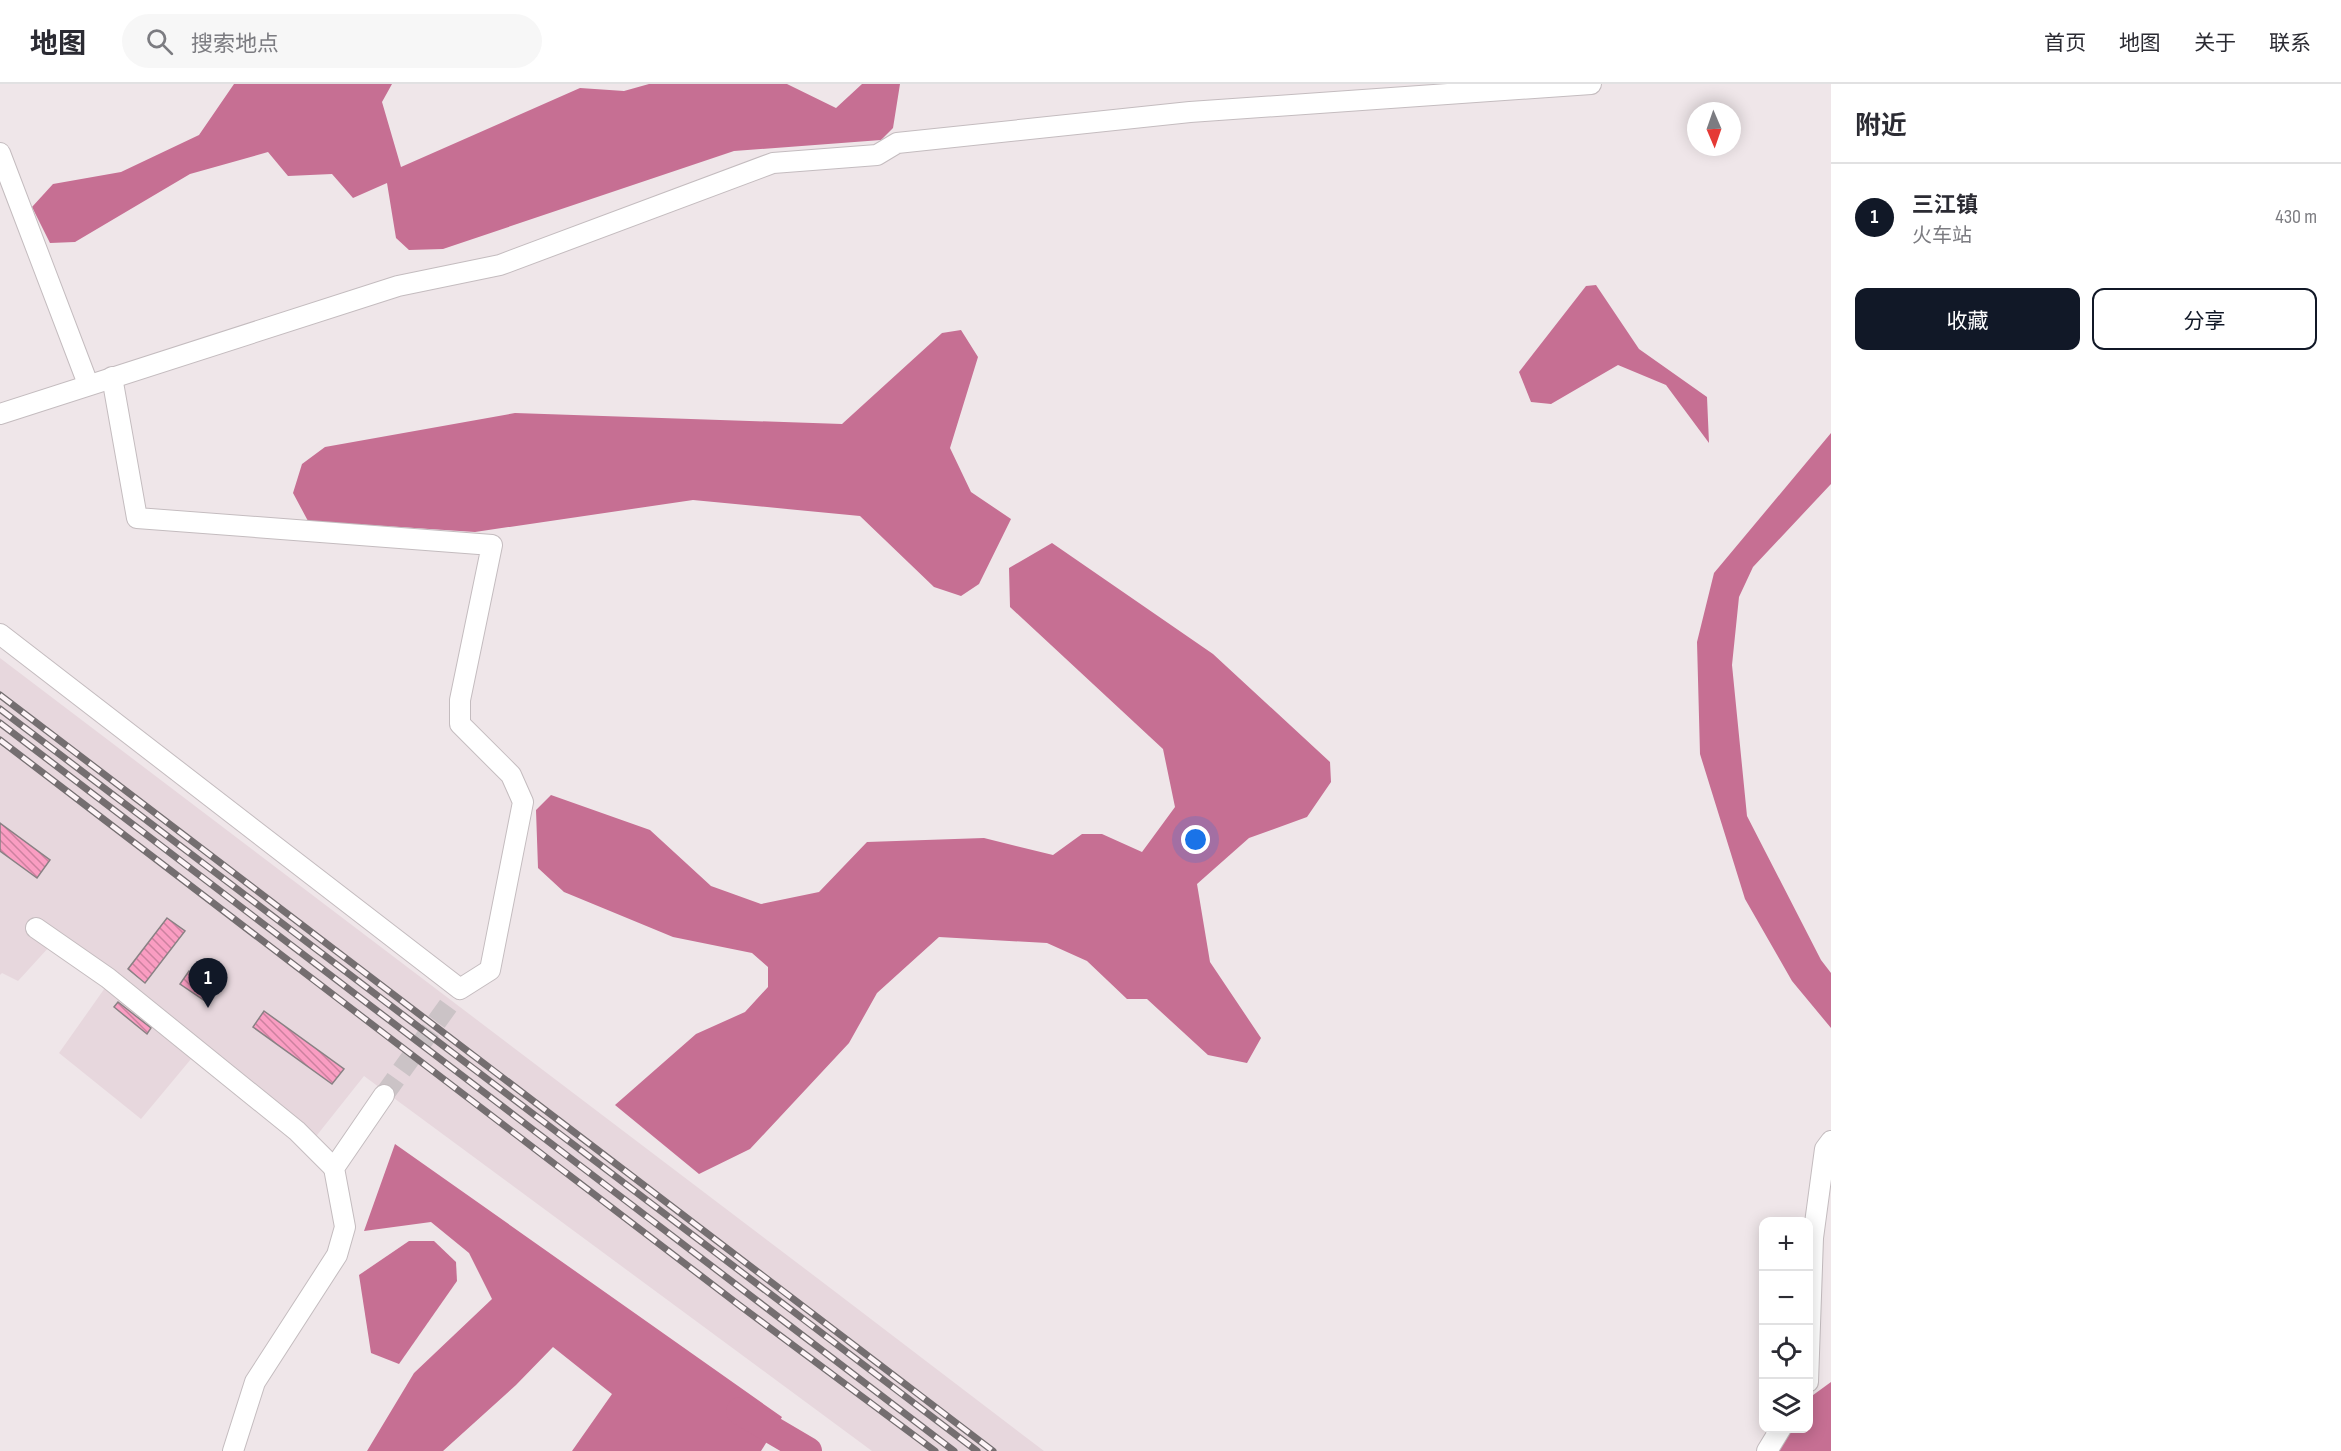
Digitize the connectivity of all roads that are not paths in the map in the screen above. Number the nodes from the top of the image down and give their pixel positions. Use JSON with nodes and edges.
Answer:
{"nodes":[{"id":1,"x":1591,"y":84,"type":"edge"},
{"id":2,"x":0,"y":153,"type":"edge"},
{"id":3,"x":112,"y":376,"type":"junction"},
{"id":4,"x":88,"y":384,"type":"junction"},
{"id":5,"x":0,"y":414,"type":"edge"},
{"id":6,"x":0,"y":634,"type":"edge"},
{"id":7,"x":36,"y":928,"type":"dead end"},
{"id":8,"x":384,"y":1095,"type":"tunnel mouth"},
{"id":9,"x":1831,"y":1141,"type":"edge"},
{"id":10,"x":334,"y":1168,"type":"junction"},
{"id":11,"x":1809,"y":1379,"type":"edge"},
{"id":12,"x":1778,"y":1433,"type":"edge"},
{"id":13,"x":233,"y":1451,"type":"edge"},
{"id":14,"x":1767,"y":1451,"type":"edge"}],
"edges":[{"from":1,"to":3,"type":"street"},
{"from":2,"to":4,"type":"street"},
{"from":3,"to":4,"type":"street"},
{"from":3,"to":6,"type":"street"},
{"from":4,"to":5,"type":"street"},
{"from":7,"to":10,"type":"street"},
{"from":8,"to":10,"type":"street"},
{"from":9,"to":11,"type":"street"},
{"from":10,"to":13,"type":"street"},
{"from":12,"to":14,"type":"street"}]}
